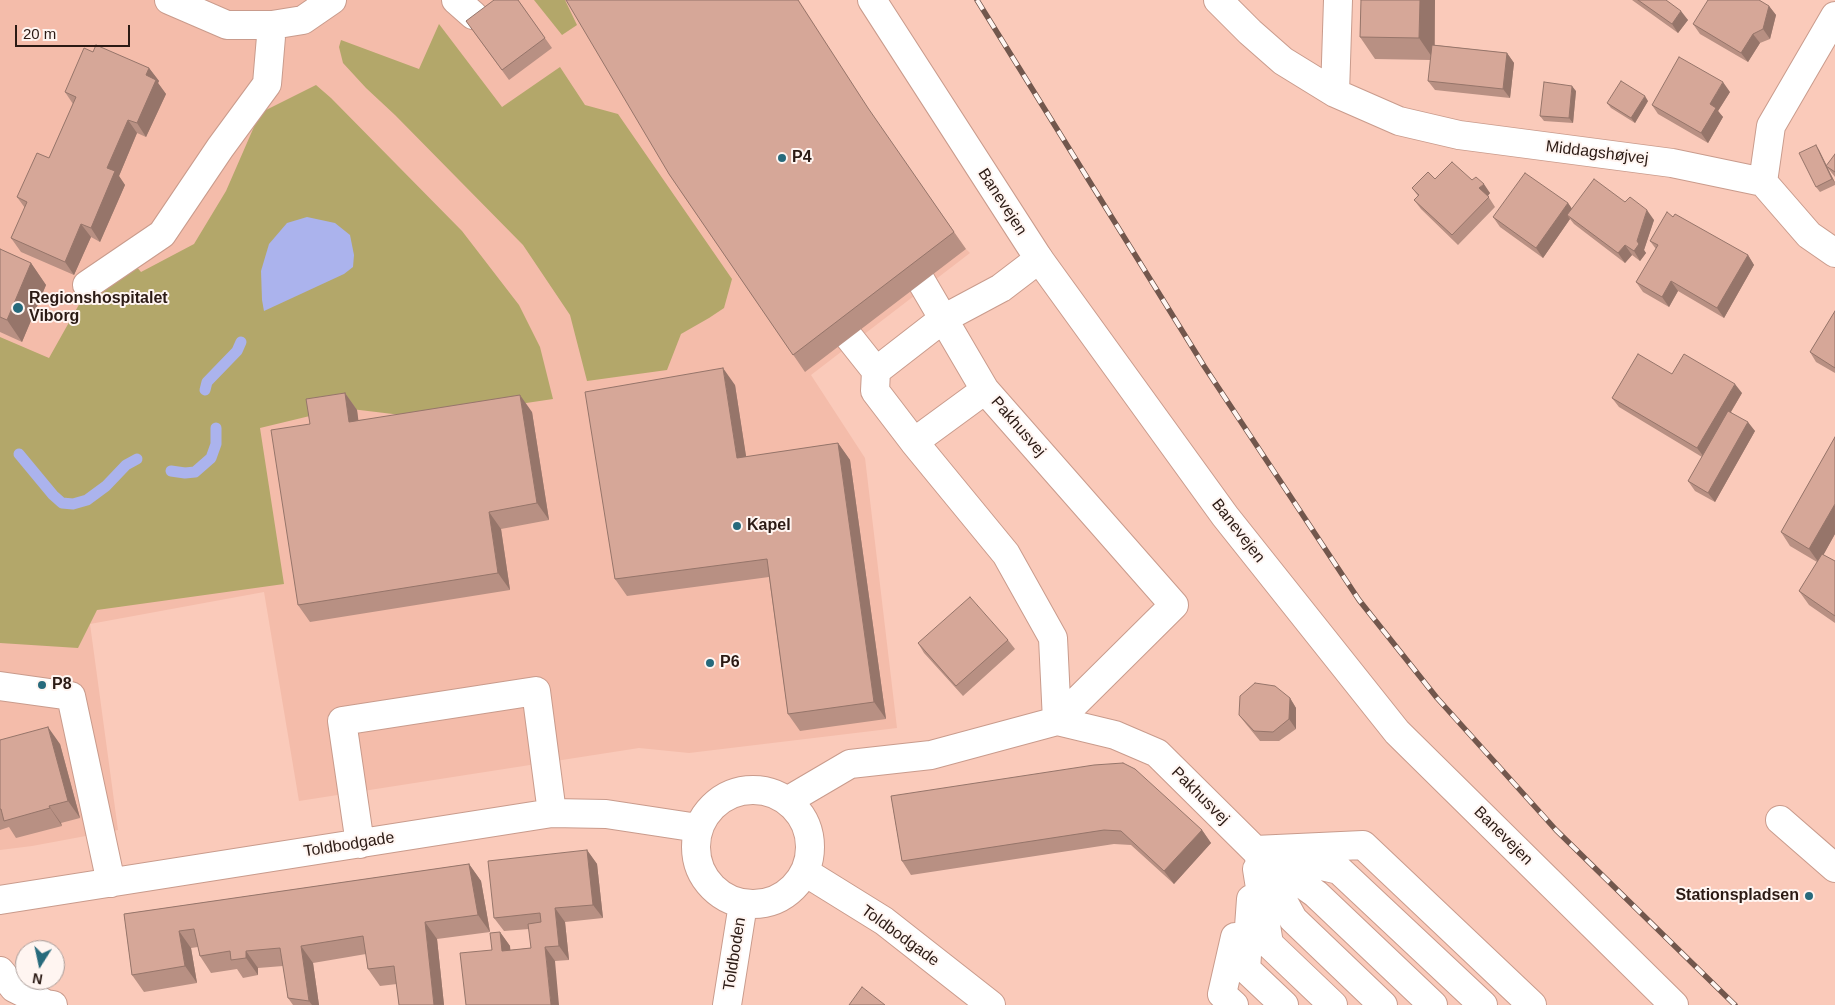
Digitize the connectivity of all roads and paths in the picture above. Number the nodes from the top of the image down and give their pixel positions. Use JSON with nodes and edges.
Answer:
{"nodes":[{"id":1,"x":169,"y":0,"type":"edge"},
{"id":2,"x":332,"y":0,"type":"edge"},
{"id":3,"x":872,"y":0,"type":"edge"},
{"id":4,"x":1218,"y":0,"type":"edge"},
{"id":5,"x":1338,"y":0,"type":"edge"},
{"id":6,"x":1835,"y":16,"type":"edge"},
{"id":7,"x":272,"y":25,"type":"junction"},
{"id":8,"x":1335,"y":93,"type":"junction"},
{"id":9,"x":1764,"y":182,"type":"junction"},
{"id":10,"x":888,"y":224,"type":"edge"},
{"id":11,"x":1835,"y":253,"type":"edge"},
{"id":12,"x":1039,"y":259,"type":"junction"},
{"id":13,"x":87,"y":285,"type":"dead end"},
{"id":14,"x":808,"y":286,"type":"edge"},
{"id":15,"x":943,"y":320,"type":"junction"},
{"id":16,"x":876,"y":371,"type":"junction"},
{"id":17,"x":985,"y":390,"type":"junction"},
{"id":18,"x":914,"y":442,"type":"junction"},
{"id":19,"x":0,"y":686,"type":"edge"},
{"id":20,"x":1057,"y":721,"type":"junction"},
{"id":21,"x":787,"y":801,"type":"junction"},
{"id":22,"x":552,"y":813,"type":"junction"},
{"id":23,"x":1780,"y":820,"type":"dead end"},
{"id":24,"x":698,"y":828,"type":"junction"},
{"id":25,"x":360,"y":844,"type":"junction"},
{"id":26,"x":1254,"y":850,"type":"junction"},
{"id":27,"x":1835,"y":868,"type":"edge"},
{"id":28,"x":805,"y":872,"type":"junction"},
{"id":29,"x":111,"y":883,"type":"junction"},
{"id":30,"x":0,"y":900,"type":"edge"},
{"id":31,"x":743,"y":904,"type":"junction"},
{"id":32,"x":0,"y":971,"type":"edge"},
{"id":33,"x":53,"y":1005,"type":"edge"},
{"id":34,"x":727,"y":1005,"type":"edge"},
{"id":35,"x":991,"y":1005,"type":"edge"},
{"id":36,"x":1234,"y":1005,"type":"edge"},
{"id":37,"x":1284,"y":1005,"type":"edge"},
{"id":38,"x":1333,"y":1005,"type":"edge"},
{"id":39,"x":1383,"y":1005,"type":"edge"},
{"id":40,"x":1433,"y":1005,"type":"edge"},
{"id":41,"x":1483,"y":1005,"type":"edge"},
{"id":42,"x":1532,"y":1005,"type":"edge"},
{"id":43,"x":1674,"y":1005,"type":"edge"}],
"edges":[{"from":1,"to":7,"type":"street"},
{"from":2,"to":7,"type":"street"},
{"from":3,"to":12,"type":"street","name":"Banevejen"},
{"from":4,"to":8,"type":"street","name":"Middagshøjvej"},
{"from":5,"to":8,"type":"street"},
{"from":6,"to":9,"type":"street"},
{"from":7,"to":13,"type":"street"},
{"from":8,"to":9,"type":"street","name":"Middagshøjvej"},
{"from":9,"to":11,"type":"street"},
{"from":10,"to":15,"type":"street"},
{"from":12,"to":15,"type":"street"},
{"from":12,"to":43,"type":"street","name":"Banevejen"},
{"from":14,"to":16,"type":"street"},
{"from":15,"to":16,"type":"street"},
{"from":15,"to":17,"type":"street"},
{"from":16,"to":18,"type":"street"},
{"from":17,"to":18,"type":"street","name":"Pakhusvej"},
{"from":17,"to":20,"type":"street","name":"Pakhusvej"},
{"from":18,"to":20,"type":"street"},
{"from":19,"to":29,"type":"street"},
{"from":20,"to":21,"type":"street","name":"Pakhusvej"},
{"from":20,"to":26,"type":"street","name":"Pakhusvej"},
{"from":21,"to":24,"type":"street"},
{"from":21,"to":28,"type":"street"},
{"from":22,"to":24,"type":"street","name":"Toldbodgade"},
{"from":22,"to":25,"type":"street","name":"Toldbodgade"},
{"from":22,"to":25,"type":"street"},
{"from":23,"to":27,"type":"street"},
{"from":24,"to":31,"type":"street"},
{"from":25,"to":29,"type":"street","name":"Toldbodgade"},
{"from":26,"to":36,"type":"street"},
{"from":26,"to":37,"type":"street"},
{"from":26,"to":38,"type":"street"},
{"from":26,"to":39,"type":"street"},
{"from":26,"to":40,"type":"street"},
{"from":26,"to":41,"type":"street"},
{"from":26,"to":42,"type":"street"},
{"from":28,"to":31,"type":"street"},
{"from":28,"to":35,"type":"street","name":"Toldbodgade"},
{"from":29,"to":30,"type":"street","name":"Toldbodgade"},
{"from":31,"to":34,"type":"street","name":"Toldboden"},
{"from":32,"to":33,"type":"street"}]}
